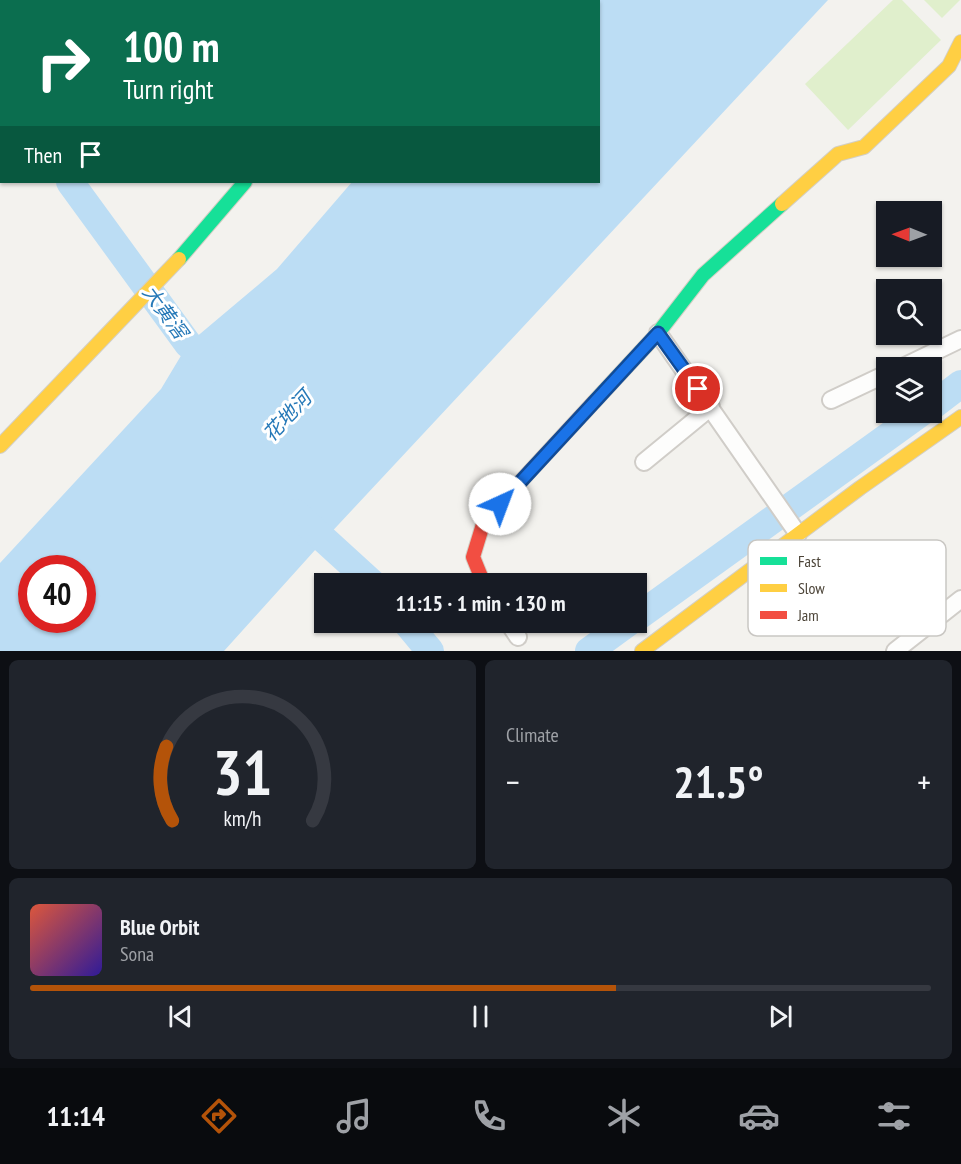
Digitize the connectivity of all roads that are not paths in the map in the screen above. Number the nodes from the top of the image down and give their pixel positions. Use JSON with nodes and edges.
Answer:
{"nodes":[{"id":1,"x":961,"y":42,"type":"edge"},
{"id":2,"x":243,"y":183,"type":"edge"},
{"id":3,"x":658,"y":333,"type":"junction"},
{"id":4,"x":961,"y":339,"type":"edge"},
{"id":5,"x":924,"y":357,"type":"edge"},
{"id":6,"x":876,"y":379,"type":"edge"},
{"id":7,"x":831,"y":400,"type":"dead end"},
{"id":8,"x":711,"y":407,"type":"junction"},
{"id":9,"x":961,"y":417,"type":"edge"},
{"id":10,"x":0,"y":446,"type":"edge"},
{"id":11,"x":644,"y":462,"type":"dead end"},
{"id":12,"x":794,"y":528,"type":"junction"},
{"id":13,"x":779,"y":540,"type":"edge"},
{"id":14,"x":748,"y":565,"type":"edge"},
{"id":15,"x":480,"y":573,"type":"edge"},
{"id":16,"x":961,"y":599,"type":"edge"},
{"id":17,"x":946,"y":611,"type":"edge"},
{"id":18,"x":515,"y":633,"type":"edge"},
{"id":19,"x":914,"y":636,"type":"edge"},
{"id":20,"x":518,"y":637,"type":"dead end"},
{"id":21,"x":642,"y":651,"type":"edge"},
{"id":22,"x":895,"y":651,"type":"edge"}],
"edges":[{"from":1,"to":3,"type":"street"},
{"from":2,"to":10,"type":"street"},
{"from":3,"to":8,"type":"street"},
{"from":3,"to":15,"type":"street"},
{"from":4,"to":5,"type":"street"},
{"from":6,"to":7,"type":"street"},
{"from":8,"to":11,"type":"street"},
{"from":8,"to":12,"type":"street"},
{"from":9,"to":12,"type":"street"},
{"from":12,"to":13,"type":"street"},
{"from":14,"to":21,"type":"street"},
{"from":16,"to":17,"type":"street"},
{"from":18,"to":20,"type":"street"},
{"from":19,"to":22,"type":"street"}]}
